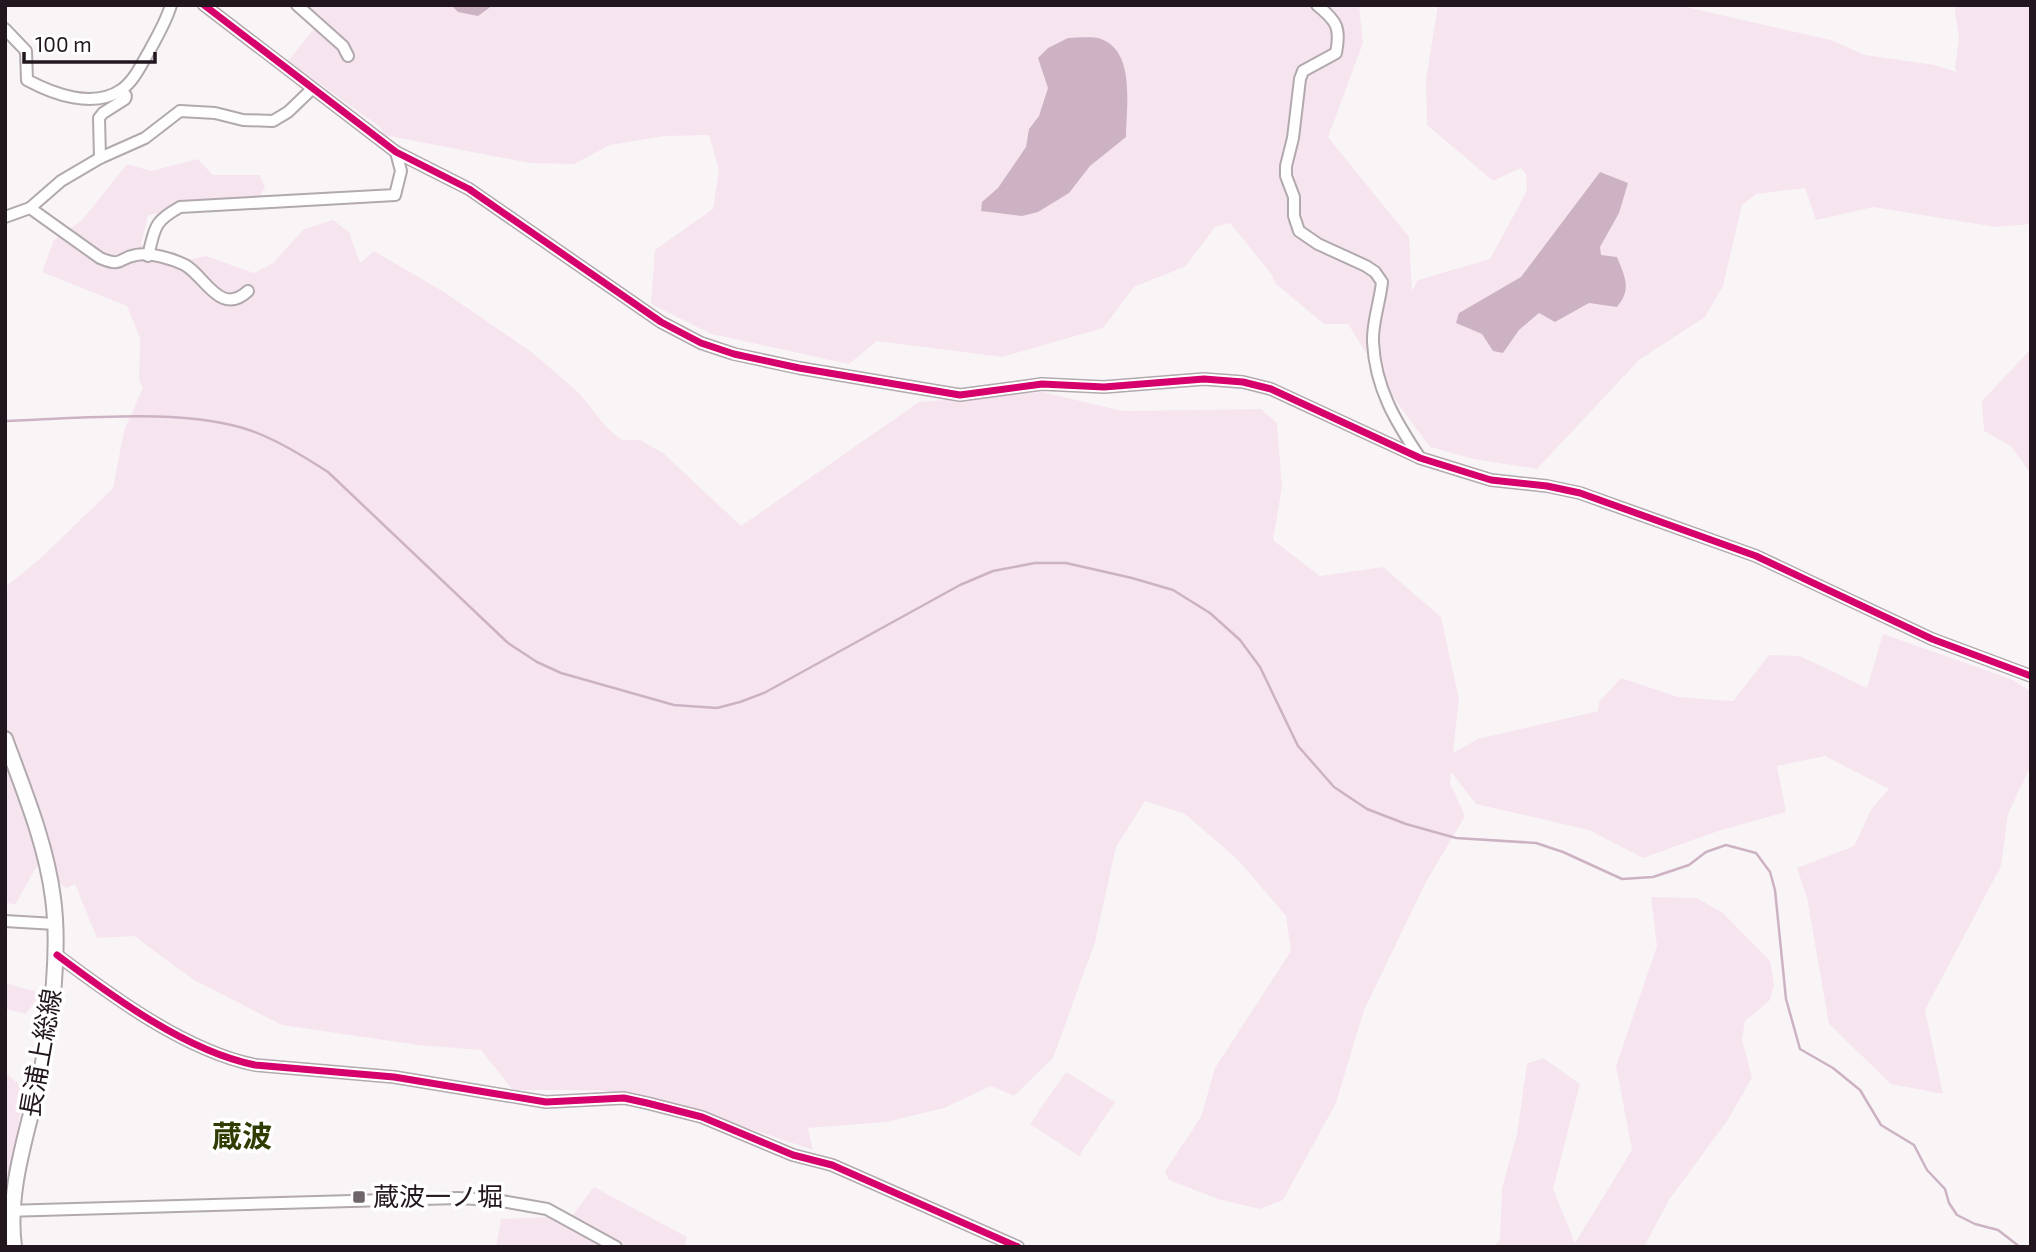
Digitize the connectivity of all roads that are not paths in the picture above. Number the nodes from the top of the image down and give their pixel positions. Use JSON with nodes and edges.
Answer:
{"nodes":[{"id":1,"x":171,"y":5,"type":"edge"},
{"id":2,"x":204,"y":5,"type":"edge"},
{"id":3,"x":297,"y":5,"type":"edge"},
{"id":4,"x":1317,"y":5,"type":"edge"},
{"id":5,"x":5,"y":29,"type":"edge"},
{"id":6,"x":348,"y":56,"type":"dead end"},
{"id":7,"x":312,"y":89,"type":"junction"},
{"id":8,"x":122,"y":90,"type":"junction"},
{"id":9,"x":396,"y":152,"type":"junction"},
{"id":10,"x":100,"y":158,"type":"junction"},
{"id":11,"x":30,"y":208,"type":"junction"},
{"id":12,"x":5,"y":217,"type":"edge"},
{"id":13,"x":148,"y":256,"type":"junction"},
{"id":14,"x":248,"y":291,"type":"dead end"},
{"id":15,"x":1420,"y":458,"type":"junction"},
{"id":16,"x":2031,"y":676,"type":"edge"},
{"id":17,"x":5,"y":740,"type":"edge"},
{"id":18,"x":5,"y":921,"type":"edge"},
{"id":19,"x":55,"y":924,"type":"junction"},
{"id":20,"x":57,"y":955,"type":"junction"},
{"id":21,"x":9,"y":1211,"type":"edge"},
{"id":22,"x":14,"y":1247,"type":"edge"},
{"id":23,"x":616,"y":1247,"type":"edge"},
{"id":24,"x":1018,"y":1247,"type":"edge"}],
"edges":[{"from":1,"to":8,"type":"street"},
{"from":2,"to":7,"type":"street"},
{"from":3,"to":6,"type":"street"},
{"from":4,"to":15,"type":"street"},
{"from":5,"to":8,"type":"street"},
{"from":7,"to":9,"type":"street"},
{"from":7,"to":10,"type":"street"},
{"from":8,"to":10,"type":"street"},
{"from":9,"to":13,"type":"street"},
{"from":9,"to":15,"type":"street"},
{"from":10,"to":11,"type":"street"},
{"from":11,"to":12,"type":"street"},
{"from":11,"to":13,"type":"street"},
{"from":13,"to":14,"type":"street"},
{"from":15,"to":16,"type":"street"},
{"from":17,"to":19,"type":"main road","name":"長浦上総線"},
{"from":18,"to":19,"type":"street"},
{"from":19,"to":20,"type":"main road","name":"長浦上総線"},
{"from":20,"to":21,"type":"main road","name":"長浦上総線"},
{"from":20,"to":24,"type":"street"},
{"from":21,"to":22,"type":"main road","name":"長浦上総線"},
{"from":21,"to":23,"type":"street"}]}
